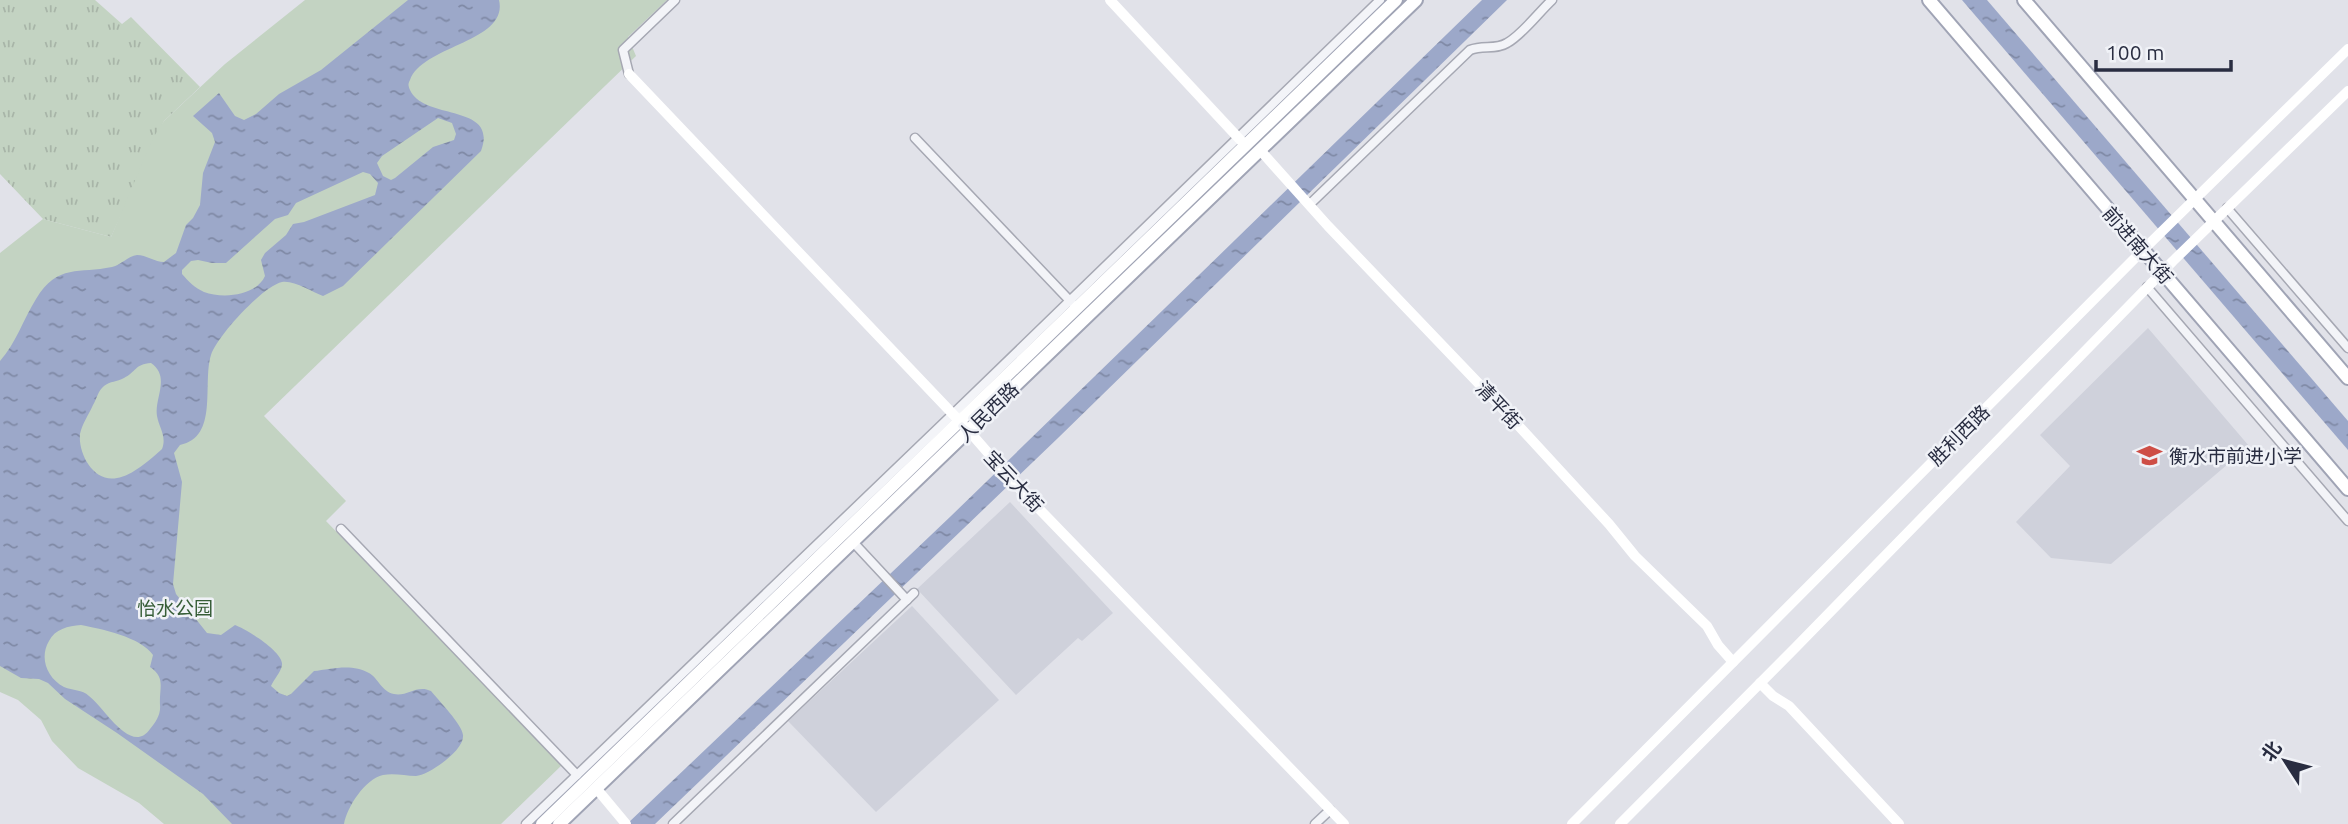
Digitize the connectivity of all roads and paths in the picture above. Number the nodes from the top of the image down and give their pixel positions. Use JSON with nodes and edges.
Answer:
{"nodes":[{"id":1,"x":675,"y":0,"type":"edge"},
{"id":2,"x":1110,"y":0,"type":"edge"},
{"id":3,"x":1380,"y":0,"type":"edge"},
{"id":4,"x":1396,"y":0,"type":"edge"},
{"id":5,"x":1416,"y":0,"type":"edge"},
{"id":6,"x":1552,"y":0,"type":"edge"},
{"id":7,"x":1929,"y":0,"type":"edge"},
{"id":8,"x":2024,"y":0,"type":"edge"},
{"id":9,"x":2348,"y":49,"type":"edge"},
{"id":10,"x":629,"y":74,"type":"joint"},
{"id":11,"x":2348,"y":91,"type":"edge"},
{"id":12,"x":915,"y":138,"type":"dead end"},
{"id":13,"x":1242,"y":142,"type":"junction"},
{"id":14,"x":1260,"y":150,"type":"junction"},
{"id":15,"x":2194,"y":199,"type":"junction"},
{"id":16,"x":1308,"y":202,"type":"junction"},
{"id":17,"x":2227,"y":208,"type":"junction"},
{"id":18,"x":2214,"y":221,"type":"junction"},
{"id":19,"x":2147,"y":246,"type":"junction"},
{"id":20,"x":2162,"y":272,"type":"junction"},
{"id":21,"x":2147,"y":287,"type":"junction"},
{"id":22,"x":1073,"y":304,"type":"junction"},
{"id":23,"x":2348,"y":348,"type":"edge"},
{"id":24,"x":2348,"y":378,"type":"edge"},
{"id":25,"x":961,"y":422,"type":"junction"},
{"id":26,"x":2348,"y":489,"type":"edge"},
{"id":27,"x":2348,"y":521,"type":"edge"},
{"id":28,"x":341,"y":529,"type":"dead end"},
{"id":29,"x":853,"y":542,"type":"junction"},
{"id":30,"x":1733,"y":663,"type":"junction"},
{"id":31,"x":1760,"y":683,"type":"junction"},
{"id":32,"x":577,"y":775,"type":"junction"},
{"id":33,"x":596,"y":788,"type":"junction"},
{"id":34,"x":1330,"y":810,"type":"junction"},
{"id":35,"x":623,"y":821,"type":"edge"},
{"id":36,"x":526,"y":824,"type":"edge"},
{"id":37,"x":541,"y":824,"type":"edge"},
{"id":38,"x":559,"y":824,"type":"edge"},
{"id":39,"x":673,"y":824,"type":"edge"},
{"id":40,"x":1315,"y":824,"type":"edge"},
{"id":41,"x":1344,"y":824,"type":"edge"},
{"id":42,"x":1572,"y":824,"type":"edge"},
{"id":43,"x":1620,"y":824,"type":"edge"},
{"id":44,"x":1899,"y":824,"type":"edge"}],
"edges":[{"from":1,"to":10,"type":"street"},
{"from":2,"to":13,"type":"street"},
{"from":3,"to":13,"type":"street"},
{"from":4,"to":13,"type":"main road","name":"人民西路"},
{"from":5,"to":14,"type":"main road","name":"人民西路"},
{"from":6,"to":16,"type":"street"},
{"from":7,"to":19,"type":"main road","name":"前进南大街"},
{"from":8,"to":15,"type":"main road"},
{"from":9,"to":15,"type":"street","name":"胜利西路"},
{"from":10,"to":25,"type":"street","name":"宝云大街"},
{"from":11,"to":17,"type":"street","name":"胜利西路"},
{"from":12,"to":22,"type":"street"},
{"from":13,"to":22,"type":"main road","name":"人民西路"},
{"from":14,"to":16,"type":"street","name":"清平街"},
{"from":14,"to":25,"type":"main road","name":"人民西路"},
{"from":15,"to":18,"type":"main road"},
{"from":15,"to":19,"type":"street","name":"胜利西路"},
{"from":16,"to":30,"type":"street","name":"清平街"},
{"from":17,"to":18,"type":"street","name":"胜利西路"},
{"from":17,"to":23,"type":"street"},
{"from":18,"to":20,"type":"street","name":"胜利西路"},
{"from":18,"to":24,"type":"main road"},
{"from":19,"to":20,"type":"main road","name":"前进南大街"},
{"from":19,"to":30,"type":"street","name":"胜利西路"},
{"from":20,"to":21,"type":"street","name":"胜利西路"},
{"from":20,"to":26,"type":"main road","name":"前进南大街"},
{"from":21,"to":27,"type":"street"},
{"from":21,"to":31,"type":"street","name":"胜利西路"},
{"from":22,"to":25,"type":"main road","name":"人民西路"},
{"from":25,"to":29,"type":"main road","name":"人民西路"},
{"from":25,"to":32,"type":"street"},
{"from":25,"to":34,"type":"street","name":"宝云大街"},
{"from":25,"to":37,"type":"main road","name":"人民西路"},
{"from":28,"to":32,"type":"street"},
{"from":29,"to":33,"type":"main road","name":"人民西路"},
{"from":29,"to":39,"type":"street"},
{"from":30,"to":42,"type":"street","name":"胜利西路"},
{"from":31,"to":43,"type":"street","name":"胜利西路"},
{"from":31,"to":44,"type":"street"},
{"from":32,"to":36,"type":"street"},
{"from":33,"to":35,"type":"street"},
{"from":33,"to":38,"type":"main road","name":"人民西路"},
{"from":34,"to":40,"type":"street"},
{"from":34,"to":41,"type":"street","name":"宝云大街"}]}
